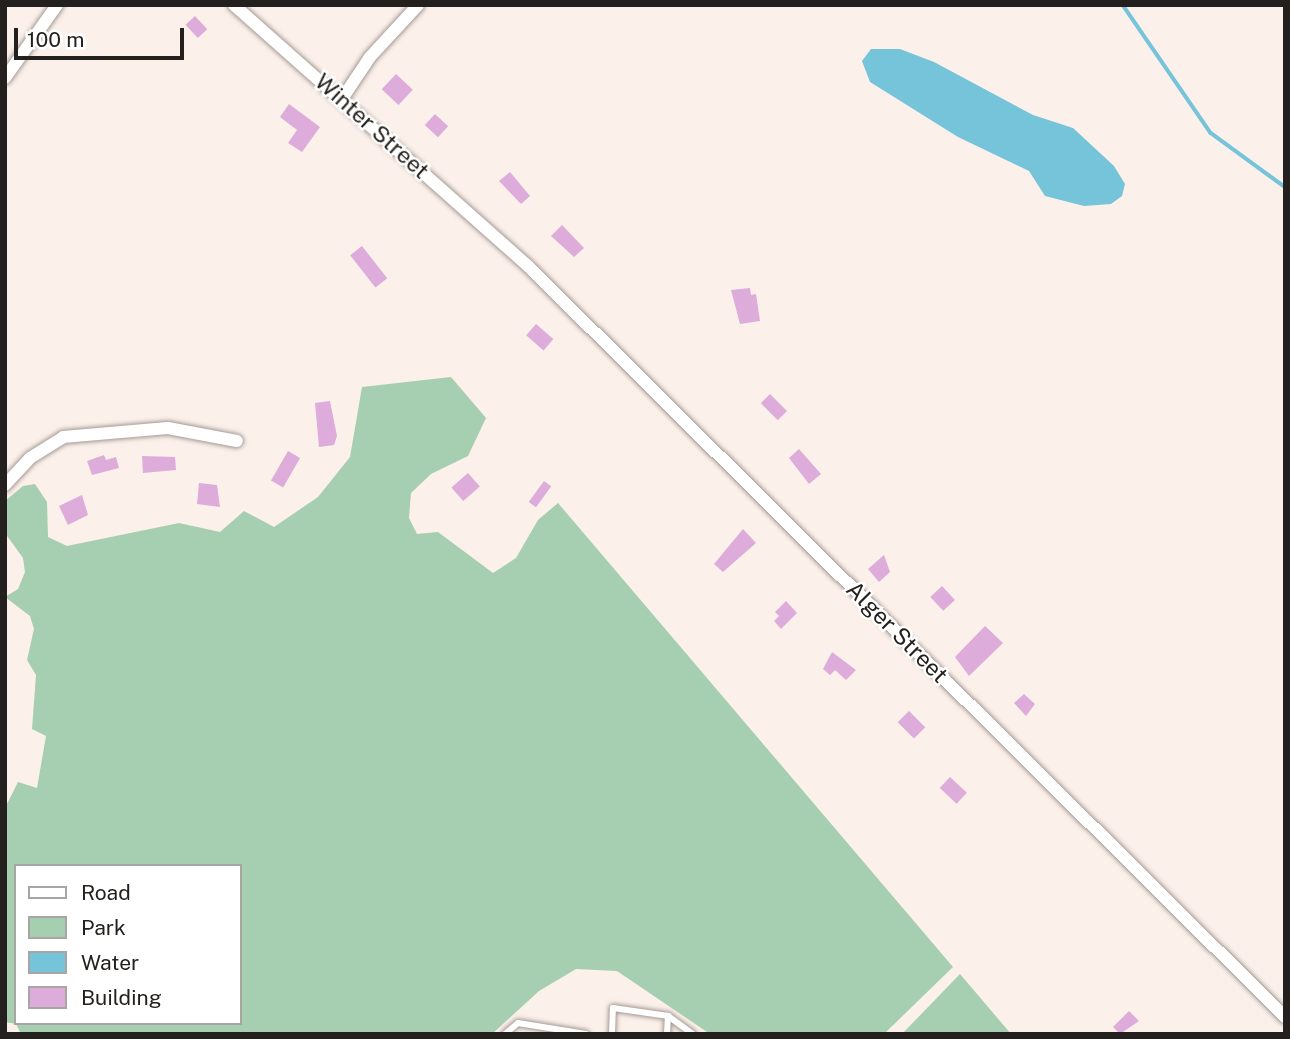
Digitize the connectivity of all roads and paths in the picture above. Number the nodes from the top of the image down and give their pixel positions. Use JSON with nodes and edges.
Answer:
{"nodes":[{"id":1,"x":57,"y":5,"type":"edge"},
{"id":2,"x":234,"y":5,"type":"edge"},
{"id":3,"x":418,"y":5,"type":"edge"},
{"id":4,"x":5,"y":78,"type":"edge"},
{"id":5,"x":342,"y":99,"type":"junction"},
{"id":6,"x":508,"y":248,"type":"joint"},
{"id":7,"x":237,"y":441,"type":"dead end"},
{"id":8,"x":5,"y":485,"type":"edge"},
{"id":9,"x":668,"y":1016,"type":"junction"},
{"id":10,"x":1285,"y":1017,"type":"edge"},
{"id":11,"x":505,"y":1034,"type":"edge"},
{"id":12,"x":586,"y":1034,"type":"edge"},
{"id":13,"x":612,"y":1034,"type":"edge"},
{"id":14,"x":667,"y":1034,"type":"edge"},
{"id":15,"x":692,"y":1034,"type":"edge"}],
"edges":[{"from":1,"to":4,"type":"street"},
{"from":2,"to":5,"type":"street","name":"Winter Street"},
{"from":3,"to":5,"type":"street"},
{"from":5,"to":6,"type":"street","name":"Winter Street"},
{"from":6,"to":10,"type":"street","name":"Alger Street"},
{"from":7,"to":8,"type":"street"},
{"from":9,"to":13,"type":"lane"},
{"from":9,"to":14,"type":"lane"},
{"from":9,"to":15,"type":"lane"},
{"from":11,"to":12,"type":"lane"}]}
